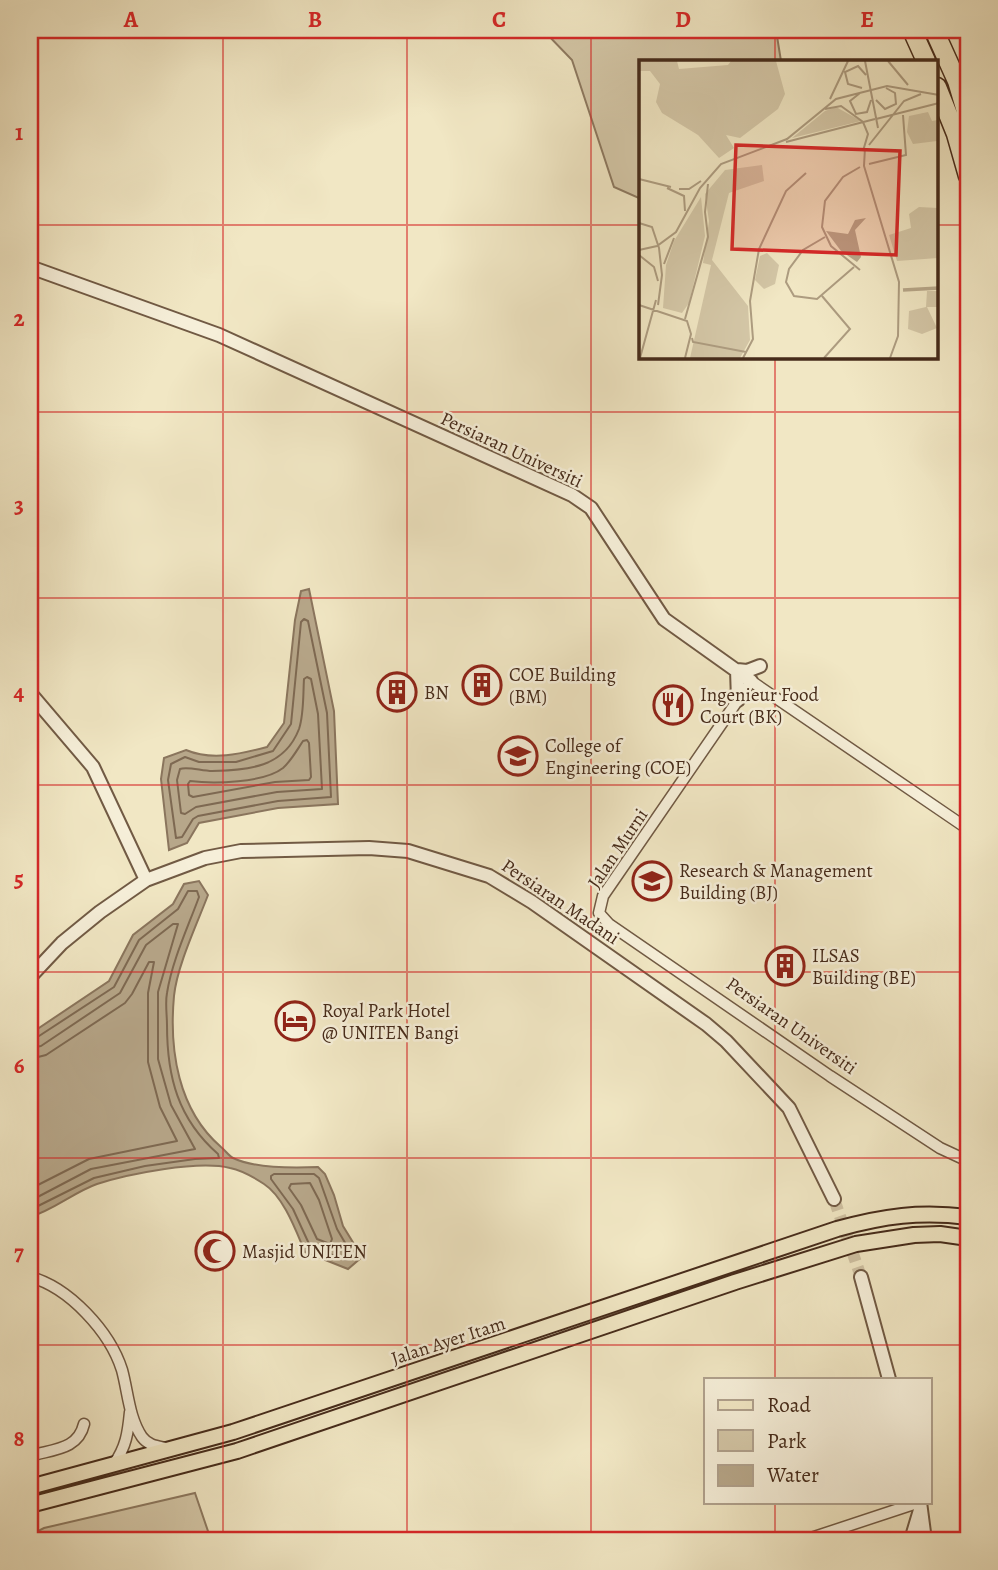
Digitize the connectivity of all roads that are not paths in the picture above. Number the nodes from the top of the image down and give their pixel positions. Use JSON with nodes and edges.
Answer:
{"nodes":[{"id":1,"x":912,"y":30,"type":"edge"},
{"id":2,"x":934,"y":30,"type":"edge"},
{"id":3,"x":926,"y":60,"type":"edge"},
{"id":4,"x":939,"y":92,"type":"edge"},
{"id":5,"x":968,"y":118,"type":"edge"},
{"id":6,"x":968,"y":176,"type":"edge"},
{"id":7,"x":34,"y":271,"type":"edge"},
{"id":8,"x":760,"y":667,"type":"dead end"},
{"id":9,"x":737,"y":670,"type":"junction"},
{"id":10,"x":751,"y":681,"type":"junction"},
{"id":11,"x":30,"y":693,"type":"edge"},
{"id":12,"x":738,"y":700,"type":"junction"},
{"id":13,"x":968,"y":829,"type":"edge"},
{"id":14,"x":146,"y":880,"type":"junction"},
{"id":15,"x":599,"y":913,"type":"joint"},
{"id":16,"x":30,"y":977,"type":"edge"},
{"id":17,"x":968,"y":1161,"type":"edge"},
{"id":18,"x":834,"y":1199,"type":"tunnel mouth"},
{"id":19,"x":968,"y":1217,"type":"edge"},
{"id":20,"x":968,"y":1237,"type":"edge"},
{"id":21,"x":861,"y":1277,"type":"tunnel mouth"},
{"id":22,"x":30,"y":1278,"type":"edge"},
{"id":23,"x":889,"y":1378,"type":"edge"},
{"id":24,"x":130,"y":1409,"type":"junction"},
{"id":25,"x":84,"y":1424,"type":"dead end"},
{"id":26,"x":166,"y":1448,"type":"junction"},
{"id":27,"x":30,"y":1456,"type":"edge"},
{"id":28,"x":114,"y":1464,"type":"junction"},
{"id":29,"x":30,"y":1487,"type":"edge"},
{"id":30,"x":920,"y":1504,"type":"edge"},
{"id":31,"x":30,"y":1505,"type":"edge"},
{"id":32,"x":805,"y":1540,"type":"edge"},
{"id":33,"x":911,"y":1540,"type":"edge"},
{"id":34,"x":925,"y":1540,"type":"edge"}],
"edges":[{"from":1,"to":3,"type":"highway"},
{"from":2,"to":5,"type":"highway"},
{"from":4,"to":6,"type":"highway"},
{"from":7,"to":9,"type":"street","name":"Persiaran Universiti"},
{"from":8,"to":9,"type":"street"},
{"from":9,"to":10,"type":"street","name":"Persiaran Universiti"},
{"from":9,"to":12,"type":"street"},
{"from":10,"to":12,"type":"street","name":"Jalan Murni"},
{"from":10,"to":13,"type":"street","name":"Persiaran Universiti"},
{"from":11,"to":14,"type":"street"},
{"from":12,"to":15,"type":"street","name":"Jalan Murni"},
{"from":14,"to":16,"type":"street","name":"Persiaran Madani"},
{"from":14,"to":18,"type":"street","name":"Persiaran Madani"},
{"from":15,"to":17,"type":"street","name":"Persiaran Universiti"},
{"from":19,"to":26,"type":"main road","name":"Jalan Ayer Itam"},
{"from":20,"to":31,"type":"main road","name":"Jalan Ayer Itam"},
{"from":21,"to":23,"type":"street"},
{"from":22,"to":24,"type":"street"},
{"from":24,"to":26,"type":"street"},
{"from":24,"to":28,"type":"street"},
{"from":25,"to":27,"type":"street"},
{"from":26,"to":28,"type":"main road","name":"Jalan Ayer Itam"},
{"from":28,"to":29,"type":"main road","name":"Jalan Ayer Itam"},
{"from":30,"to":32,"type":"street"},
{"from":30,"to":33,"type":"street"},
{"from":30,"to":34,"type":"street"}]}
